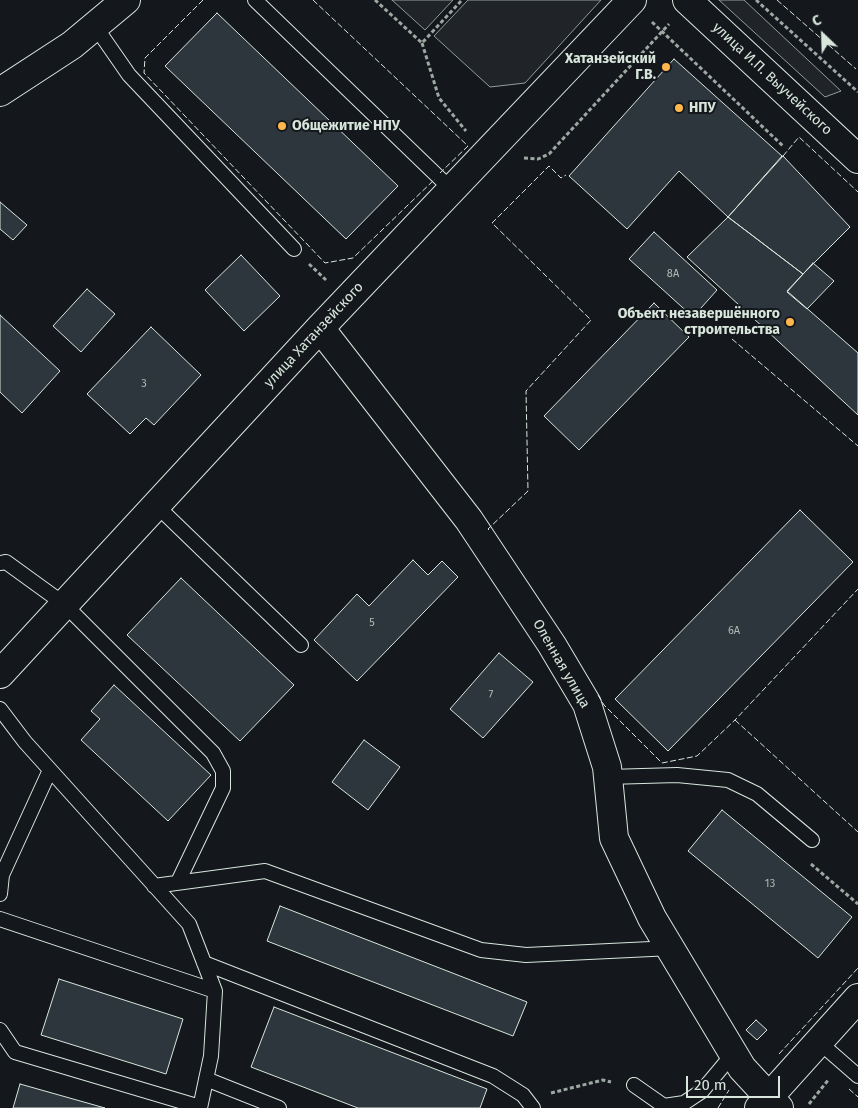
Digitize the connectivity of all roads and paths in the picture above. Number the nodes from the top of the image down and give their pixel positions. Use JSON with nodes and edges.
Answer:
{"nodes":[{"id":1,"x":126,"y":0,"type":"edge"},
{"id":2,"x":255,"y":0,"type":"edge"},
{"id":3,"x":375,"y":0,"type":"edge"},
{"id":4,"x":462,"y":0,"type":"edge"},
{"id":5,"x":756,"y":0,"type":"edge"},
{"id":6,"x":639,"y":8,"type":"edge"},
{"id":7,"x":679,"y":11,"type":"edge"},
{"id":8,"x":95,"y":26,"type":"junction"},
{"id":9,"x":662,"y":31,"type":"junction"},
{"id":10,"x":422,"y":43,"type":"junction"},
{"id":11,"x":0,"y":92,"type":"edge"},
{"id":12,"x":858,"y":92,"type":"edge"},
{"id":13,"x":784,"y":147,"type":"dead end"},
{"id":14,"x":486,"y":154,"type":"junction"},
{"id":15,"x":858,"y":158,"type":"edge"},
{"id":16,"x":452,"y":190,"type":"junction"},
{"id":17,"x":294,"y":249,"type":"joint"},
{"id":18,"x":347,"y":301,"type":"junction"},
{"id":19,"x":320,"y":328,"type":"junction"},
{"id":20,"x":156,"y":505,"type":"junction"},
{"id":21,"x":0,"y":562,"type":"edge"},
{"id":22,"x":64,"y":604,"type":"junction"},
{"id":23,"x":302,"y":645,"type":"dead end"},
{"id":24,"x":0,"y":674,"type":"edge"},
{"id":25,"x":0,"y":710,"type":"edge"},
{"id":26,"x":50,"y":770,"type":"junction"},
{"id":27,"x":608,"y":777,"type":"junction"},
{"id":28,"x":812,"y":840,"type":"dead end"},
{"id":29,"x":178,"y":882,"type":"junction"},
{"id":30,"x":154,"y":886,"type":"junction"},
{"id":31,"x":0,"y":894,"type":"edge"},
{"id":32,"x":0,"y":919,"type":"edge"},
{"id":33,"x":672,"y":948,"type":"junction"},
{"id":34,"x":204,"y":963,"type":"junction"},
{"id":35,"x":215,"y":991,"type":"junction"},
{"id":36,"x":858,"y":998,"type":"edge"},
{"id":37,"x":0,"y":1030,"type":"edge"},
{"id":38,"x":819,"y":1042,"type":"junction"},
{"id":39,"x":734,"y":1054,"type":"junction"},
{"id":40,"x":858,"y":1076,"type":"edge"},
{"id":41,"x":206,"y":1079,"type":"junction"},
{"id":42,"x":634,"y":1085,"type":"joint"},
{"id":43,"x":572,"y":1089,"type":"dead end"},
{"id":44,"x":769,"y":1104,"type":"edge"},
{"id":45,"x":200,"y":1108,"type":"edge"},
{"id":46,"x":279,"y":1108,"type":"edge"},
{"id":47,"x":533,"y":1108,"type":"edge"}],
"edges":[{"from":1,"to":8,"type":"street"},
{"from":2,"to":16,"type":"lane"},
{"from":3,"to":10,"type":"path"},
{"from":4,"to":10,"type":"path"},
{"from":5,"to":12,"type":"path"},
{"from":6,"to":9,"type":"path"},
{"from":6,"to":14,"type":"street","name":"улица Хатанзейского"},
{"from":7,"to":9,"type":"path"},
{"from":7,"to":15,"type":"street","name":"улица И.П. Выучейского"},
{"from":8,"to":11,"type":"street"},
{"from":8,"to":17,"type":"lane"},
{"from":9,"to":13,"type":"path"},
{"from":9,"to":14,"type":"path"},
{"from":10,"to":14,"type":"path"},
{"from":14,"to":16,"type":"street","name":"улица Хатанзейского"},
{"from":16,"to":18,"type":"street","name":"улица Хатанзейского"},
{"from":17,"to":18,"type":"path"},
{"from":18,"to":19,"type":"street","name":"улица Хатанзейского"},
{"from":19,"to":20,"type":"street","name":"улица Хатанзейского"},
{"from":19,"to":27,"type":"street","name":"Оленная улица"},
{"from":20,"to":22,"type":"street","name":"улица Хатанзейского"},
{"from":20,"to":23,"type":"lane"},
{"from":21,"to":22,"type":"lane"},
{"from":22,"to":24,"type":"street","name":"улица Хатанзейского"},
{"from":22,"to":29,"type":"lane"},
{"from":25,"to":26,"type":"lane"},
{"from":26,"to":30,"type":"lane"},
{"from":26,"to":31,"type":"lane"},
{"from":27,"to":28,"type":"lane"},
{"from":27,"to":33,"type":"street","name":"Оленная улица"},
{"from":29,"to":30,"type":"lane"},
{"from":29,"to":33,"type":"lane"},
{"from":30,"to":34,"type":"lane"},
{"from":32,"to":35,"type":"lane"},
{"from":33,"to":39,"type":"street","name":"Оленная улица"},
{"from":34,"to":35,"type":"lane"},
{"from":34,"to":47,"type":"lane"},
{"from":35,"to":41,"type":"lane"},
{"from":36,"to":38,"type":"street"},
{"from":37,"to":45,"type":"lane"},
{"from":38,"to":40,"type":"lane"},
{"from":38,"to":44,"type":"street"},
{"from":39,"to":42,"type":"lane"},
{"from":39,"to":44,"type":"street","name":"Оленная улица"},
{"from":41,"to":45,"type":"lane"},
{"from":41,"to":46,"type":"lane"},
{"from":42,"to":43,"type":"path"}]}
